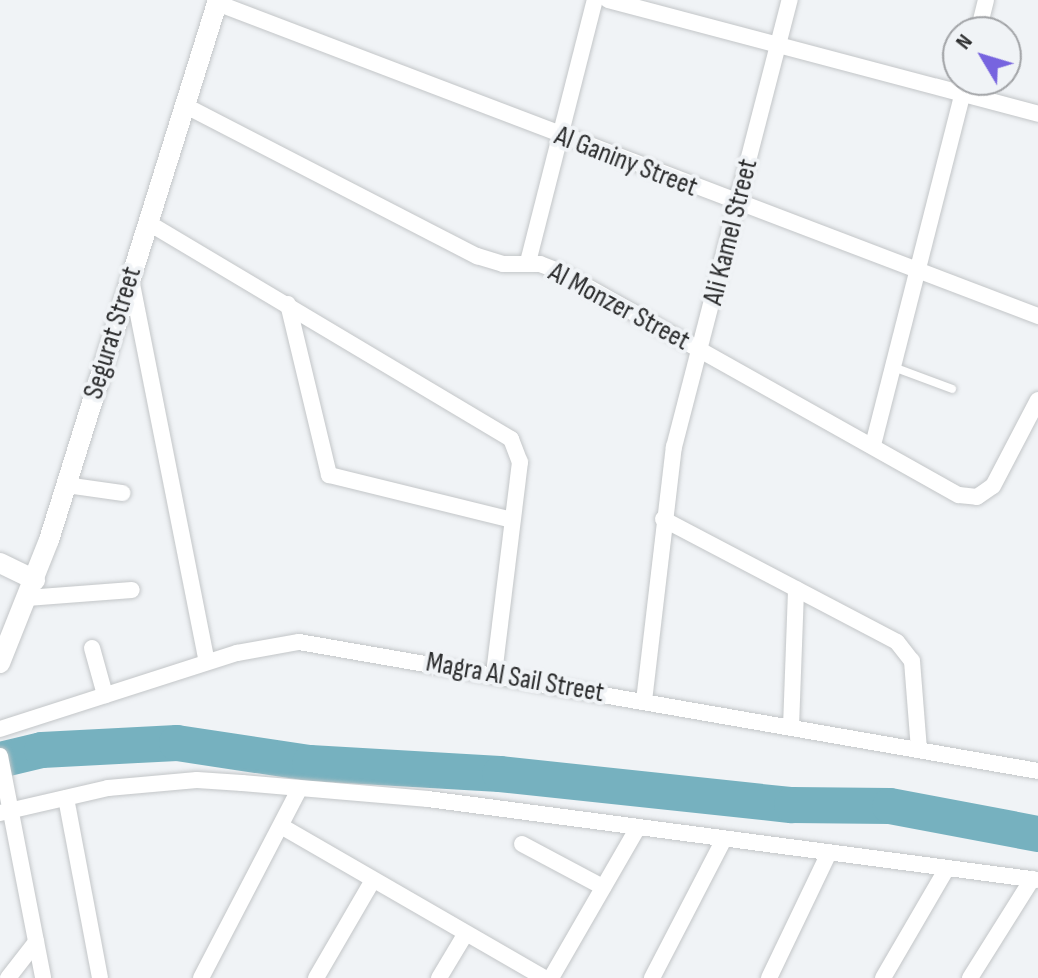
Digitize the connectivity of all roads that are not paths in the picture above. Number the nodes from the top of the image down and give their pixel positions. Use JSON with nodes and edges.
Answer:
{"nodes":[{"id":1,"x":595,"y":0,"type":"edge"},
{"id":2,"x":608,"y":0,"type":"edge"},
{"id":3,"x":790,"y":0,"type":"edge"},
{"id":4,"x":217,"y":2,"type":"edge"},
{"id":5,"x":778,"y":46,"type":"junction"},
{"id":6,"x":942,"y":83,"type":"edge"},
{"id":7,"x":961,"y":96,"type":"edge"},
{"id":8,"x":986,"y":96,"type":"edge"},
{"id":9,"x":184,"y":105,"type":"junction"},
{"id":10,"x":1038,"y":114,"type":"edge"},
{"id":11,"x":560,"y":137,"type":"junction"},
{"id":12,"x":738,"y":204,"type":"junction"},
{"id":13,"x":147,"y":222,"type":"junction"},
{"id":14,"x":528,"y":262,"type":"junction"},
{"id":15,"x":917,"y":271,"type":"junction"},
{"id":16,"x":131,"y":275,"type":"junction"},
{"id":17,"x":288,"y":304,"type":"junction"},
{"id":18,"x":1038,"y":316,"type":"edge"},
{"id":19,"x":701,"y":350,"type":"junction"},
{"id":20,"x":893,"y":367,"type":"junction"},
{"id":21,"x":952,"y":389,"type":"dead end"},
{"id":22,"x":1038,"y":400,"type":"edge"},
{"id":23,"x":873,"y":445,"type":"junction"},
{"id":24,"x":66,"y":485,"type":"junction"},
{"id":25,"x":122,"y":493,"type":"dead end"},
{"id":26,"x":663,"y":519,"type":"junction"},
{"id":27,"x":512,"y":520,"type":"junction"},
{"id":28,"x":0,"y":563,"type":"edge"},
{"id":29,"x":31,"y":589,"type":"junction"},
{"id":30,"x":796,"y":589,"type":"junction"},
{"id":31,"x":132,"y":590,"type":"dead end"},
{"id":32,"x":92,"y":648,"type":"dead end"},
{"id":33,"x":207,"y":662,"type":"junction"},
{"id":34,"x":0,"y":663,"type":"edge"},
{"id":35,"x":494,"y":675,"type":"junction"},
{"id":36,"x":105,"y":695,"type":"junction"},
{"id":37,"x":644,"y":701,"type":"junction"},
{"id":38,"x":791,"y":727,"type":"junction"},
{"id":39,"x":0,"y":729,"type":"edge"},
{"id":40,"x":919,"y":749,"type":"junction"},
{"id":41,"x":0,"y":756,"type":"edge"},
{"id":42,"x":1038,"y":771,"type":"edge"},
{"id":43,"x":300,"y":788,"type":"junction"},
{"id":44,"x":66,"y":798,"type":"junction"},
{"id":45,"x":6,"y":812,"type":"edge"},
{"id":46,"x":281,"y":826,"type":"junction"},
{"id":47,"x":637,"y":829,"type":"junction"},
{"id":48,"x":724,"y":839,"type":"junction"},
{"id":49,"x":522,"y":844,"type":"dead end"},
{"id":50,"x":829,"y":853,"type":"junction"},
{"id":51,"x":947,"y":868,"type":"junction"},
{"id":52,"x":1035,"y":879,"type":"edge"},
{"id":53,"x":373,"y":880,"type":"junction"},
{"id":54,"x":603,"y":887,"type":"junction"},
{"id":55,"x":466,"y":933,"type":"junction"},
{"id":56,"x":36,"y":942,"type":"junction"},
{"id":57,"x":8,"y":978,"type":"edge"},
{"id":58,"x":43,"y":978,"type":"edge"},
{"id":59,"x":100,"y":978,"type":"edge"},
{"id":60,"x":201,"y":978,"type":"edge"},
{"id":61,"x":316,"y":978,"type":"edge"},
{"id":62,"x":439,"y":978,"type":"edge"},
{"id":63,"x":544,"y":978,"type":"edge"},
{"id":64,"x":551,"y":978,"type":"edge"},
{"id":65,"x":652,"y":978,"type":"edge"},
{"id":66,"x":769,"y":978,"type":"edge"},
{"id":67,"x":883,"y":978,"type":"edge"},
{"id":68,"x":970,"y":978,"type":"edge"}],
"edges":[{"from":1,"to":11,"type":"street"},
{"from":2,"to":5,"type":"street"},
{"from":3,"to":5,"type":"street","name":"Ali Kamel Street"},
{"from":4,"to":9,"type":"street","name":"Segurat Street"},
{"from":4,"to":11,"type":"street","name":"Al Ganiny Street"},
{"from":5,"to":6,"type":"street"},
{"from":5,"to":12,"type":"street","name":"Ali Kamel Street"},
{"from":7,"to":15,"type":"street"},
{"from":8,"to":10,"type":"street"},
{"from":9,"to":13,"type":"street","name":"Segurat Street"},
{"from":9,"to":14,"type":"street","name":"Al Monzer Street"},
{"from":11,"to":12,"type":"street","name":"Al Ganiny Street"},
{"from":11,"to":14,"type":"street"},
{"from":12,"to":15,"type":"street","name":"Al Ganiny Street"},
{"from":12,"to":19,"type":"street","name":"Ali Kamel Street"},
{"from":13,"to":16,"type":"street","name":"Segurat Street"},
{"from":13,"to":17,"type":"street"},
{"from":14,"to":19,"type":"street","name":"Al Monzer Street"},
{"from":15,"to":18,"type":"street","name":"Al Ganiny Street"},
{"from":15,"to":20,"type":"street"},
{"from":16,"to":24,"type":"street","name":"Segurat Street"},
{"from":16,"to":33,"type":"street"},
{"from":17,"to":27,"type":"street"},
{"from":17,"to":27,"type":"street"},
{"from":19,"to":23,"type":"street","name":"Al Monzer Street"},
{"from":19,"to":26,"type":"street","name":"Ali Kamel Street"},
{"from":20,"to":21,"type":"lane"},
{"from":20,"to":23,"type":"street"},
{"from":22,"to":23,"type":"street","name":"Al Monzer Street"},
{"from":24,"to":25,"type":"street"},
{"from":24,"to":29,"type":"street","name":"Segurat Street"},
{"from":26,"to":30,"type":"street"},
{"from":26,"to":37,"type":"street","name":"Ali Kamel Street"},
{"from":27,"to":35,"type":"street"},
{"from":28,"to":29,"type":"street"},
{"from":29,"to":31,"type":"street"},
{"from":29,"to":34,"type":"street","name":"Segurat Street"},
{"from":30,"to":38,"type":"street"},
{"from":30,"to":40,"type":"street"},
{"from":32,"to":36,"type":"street"},
{"from":33,"to":35,"type":"street","name":"Magra Al Sail Street"},
{"from":33,"to":36,"type":"street","name":"Magra Al Sail Street"},
{"from":35,"to":37,"type":"street","name":"Magra Al Sail Street"},
{"from":36,"to":39,"type":"street","name":"Magra Al Sail Street"},
{"from":37,"to":38,"type":"street","name":"Magra Al Sail Street"},
{"from":38,"to":40,"type":"street","name":"Magra Al Sail Street"},
{"from":40,"to":42,"type":"street","name":"Magra Al Sail Street"},
{"from":41,"to":45,"type":"street"},
{"from":43,"to":44,"type":"street"},
{"from":43,"to":46,"type":"street"},
{"from":43,"to":47,"type":"street"},
{"from":44,"to":45,"type":"street"},
{"from":44,"to":59,"type":"street"},
{"from":45,"to":56,"type":"street"},
{"from":46,"to":53,"type":"street"},
{"from":46,"to":60,"type":"street"},
{"from":47,"to":48,"type":"street"},
{"from":47,"to":54,"type":"street"},
{"from":48,"to":50,"type":"street"},
{"from":48,"to":65,"type":"street"},
{"from":49,"to":54,"type":"street"},
{"from":50,"to":51,"type":"street"},
{"from":50,"to":66,"type":"street"},
{"from":51,"to":52,"type":"street"},
{"from":51,"to":67,"type":"street"},
{"from":52,"to":68,"type":"street"},
{"from":53,"to":55,"type":"street"},
{"from":53,"to":61,"type":"street"},
{"from":54,"to":64,"type":"street"},
{"from":55,"to":62,"type":"street"},
{"from":55,"to":63,"type":"street"},
{"from":56,"to":57,"type":"street"},
{"from":56,"to":58,"type":"street"}]}
